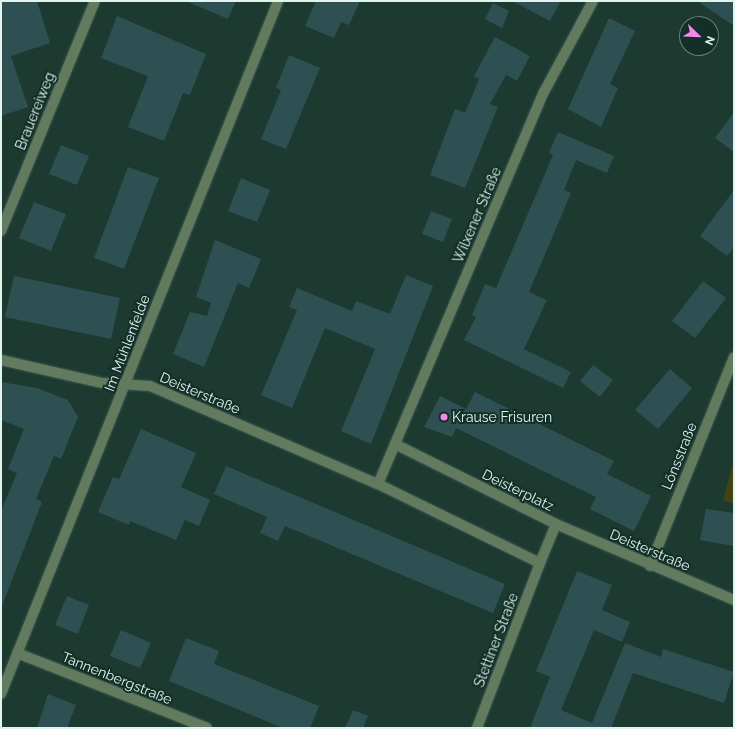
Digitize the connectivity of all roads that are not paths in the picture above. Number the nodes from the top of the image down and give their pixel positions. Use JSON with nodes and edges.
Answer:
{"nodes":[{"id":1,"x":95,"y":1,"type":"edge"},
{"id":2,"x":278,"y":1,"type":"edge"},
{"id":3,"x":593,"y":1,"type":"edge"},
{"id":4,"x":1,"y":231,"type":"edge"},
{"id":5,"x":734,"y":358,"type":"edge"},
{"id":6,"x":1,"y":360,"type":"edge"},
{"id":7,"x":126,"y":384,"type":"junction"},
{"id":8,"x":395,"y":444,"type":"junction"},
{"id":9,"x":378,"y":484,"type":"junction"},
{"id":10,"x":556,"y":524,"type":"junction"},
{"id":11,"x":540,"y":563,"type":"junction"},
{"id":12,"x":650,"y":566,"type":"junction"},
{"id":13,"x":734,"y":600,"type":"edge"},
{"id":14,"x":17,"y":653,"type":"junction"},
{"id":15,"x":1,"y":694,"type":"edge"},
{"id":16,"x":207,"y":728,"type":"edge"},
{"id":17,"x":477,"y":728,"type":"edge"}],
"edges":[{"from":1,"to":4,"type":"street","name":"Brauereiweg"},
{"from":2,"to":7,"type":"street","name":"Im Mühlenfelde"},
{"from":3,"to":8,"type":"street","name":"Wilxener Straße"},
{"from":5,"to":12,"type":"street","name":"Lönsstraße"},
{"from":6,"to":7,"type":"street","name":"Deisterstraße"},
{"from":7,"to":9,"type":"street","name":"Deisterstraße"},
{"from":7,"to":14,"type":"street","name":"Im Mühlenfelde"},
{"from":8,"to":9,"type":"street"},
{"from":8,"to":10,"type":"street","name":"Deisterplatz"},
{"from":9,"to":11,"type":"street"},
{"from":10,"to":11,"type":"street","name":"Deisterplatz"},
{"from":10,"to":12,"type":"street","name":"Deisterstraße"},
{"from":11,"to":17,"type":"street","name":"Stettiner Straße"},
{"from":12,"to":13,"type":"street","name":"Deisterstraße"},
{"from":14,"to":15,"type":"street","name":"Im Mühlenfelde"},
{"from":14,"to":16,"type":"street","name":"Tannenbergstraße"}]}
